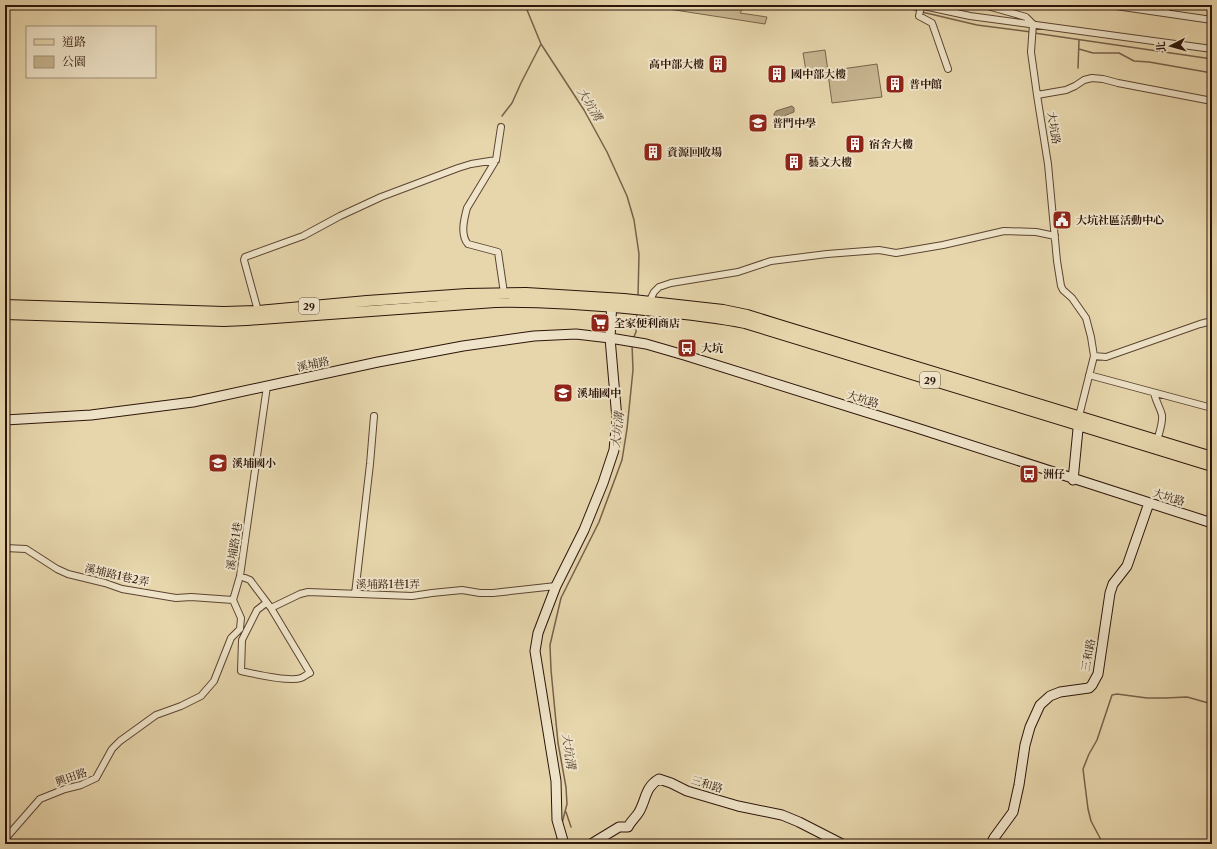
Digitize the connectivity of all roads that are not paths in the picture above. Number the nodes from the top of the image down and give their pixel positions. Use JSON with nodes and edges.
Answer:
{"nodes":[{"id":1,"x":920,"y":5,"type":"edge"},
{"id":2,"x":984,"y":5,"type":"edge"},
{"id":3,"x":1109,"y":5,"type":"edge"},
{"id":4,"x":1168,"y":5,"type":"edge"},
{"id":5,"x":1165,"y":13,"type":"junction"},
{"id":6,"x":1212,"y":20,"type":"edge"},
{"id":7,"x":1033,"y":24,"type":"junction"},
{"id":8,"x":1212,"y":49,"type":"edge"},
{"id":9,"x":948,"y":69,"type":"dead end"},
{"id":10,"x":1036,"y":96,"type":"junction"},
{"id":11,"x":1212,"y":101,"type":"edge"},
{"id":12,"x":501,"y":127,"type":"dead end"},
{"id":13,"x":496,"y":160,"type":"junction"},
{"id":14,"x":1054,"y":236,"type":"junction"},
{"id":15,"x":504,"y":293,"type":"junction"},
{"id":16,"x":612,"y":302,"type":"junction"},
{"id":17,"x":5,"y":305,"type":"edge"},
{"id":18,"x":648,"y":306,"type":"junction"},
{"id":19,"x":258,"y":311,"type":"junction"},
{"id":20,"x":5,"y":314,"type":"edge"},
{"id":21,"x":1212,"y":321,"type":"edge"},
{"id":22,"x":610,"y":338,"type":"junction"},
{"id":23,"x":626,"y":341,"type":"joint"},
{"id":24,"x":1094,"y":356,"type":"junction"},
{"id":25,"x":1090,"y":375,"type":"junction"},
{"id":26,"x":267,"y":386,"type":"junction"},
{"id":27,"x":1154,"y":393,"type":"junction"},
{"id":28,"x":1212,"y":408,"type":"edge"},
{"id":29,"x":374,"y":416,"type":"dead end"},
{"id":30,"x":5,"y":420,"type":"edge"},
{"id":31,"x":1079,"y":421,"type":"junction"},
{"id":32,"x":1157,"y":441,"type":"junction"},
{"id":33,"x":1212,"y":457,"type":"edge"},
{"id":34,"x":1212,"y":466,"type":"edge"},
{"id":35,"x":1073,"y":480,"type":"junction"},
{"id":36,"x":1149,"y":504,"type":"junction"},
{"id":37,"x":1212,"y":523,"type":"edge"},
{"id":38,"x":5,"y":548,"type":"edge"},
{"id":39,"x":240,"y":576,"type":"junction"},
{"id":40,"x":556,"y":586,"type":"junction"},
{"id":41,"x":355,"y":594,"type":"junction"},
{"id":42,"x":233,"y":600,"type":"junction"},
{"id":43,"x":266,"y":603,"type":"junction"},
{"id":44,"x":271,"y":608,"type":"junction"},
{"id":45,"x":5,"y":840,"type":"edge"},
{"id":46,"x":564,"y":842,"type":"edge"},
{"id":47,"x":590,"y":844,"type":"edge"},
{"id":48,"x":842,"y":844,"type":"edge"},
{"id":49,"x":991,"y":844,"type":"edge"}],
"edges":[{"from":1,"to":7,"type":"street"},
{"from":1,"to":9,"type":"street"},
{"from":2,"to":7,"type":"street"},
{"from":3,"to":5,"type":"street"},
{"from":4,"to":5,"type":"street"},
{"from":5,"to":6,"type":"street"},
{"from":7,"to":8,"type":"street"},
{"from":7,"to":10,"type":"street","name":"大坑路"},
{"from":10,"to":11,"type":"street"},
{"from":10,"to":14,"type":"street","name":"大坑路"},
{"from":12,"to":13,"type":"street"},
{"from":13,"to":15,"type":"street"},
{"from":13,"to":19,"type":"street"},
{"from":14,"to":18,"type":"street"},
{"from":14,"to":24,"type":"street","name":"大坑路"},
{"from":15,"to":16,"type":"main road","number":"29"},
{"from":15,"to":19,"type":"main road","number":"29"},
{"from":16,"to":18,"type":"main road","number":"29"},
{"from":16,"to":20,"type":"main road","number":"29"},
{"from":16,"to":22,"type":"street"},
{"from":17,"to":19,"type":"main road","number":"29"},
{"from":18,"to":31,"type":"main road","number":"29"},
{"from":21,"to":24,"type":"street"},
{"from":22,"to":23,"type":"street","name":"溪埔路"},
{"from":22,"to":26,"type":"street","name":"溪埔路"},
{"from":22,"to":40,"type":"street"},
{"from":23,"to":35,"type":"street","name":"大坑路"},
{"from":24,"to":25,"type":"street","name":"大坑路"},
{"from":25,"to":27,"type":"street"},
{"from":25,"to":31,"type":"street","name":"大坑路"},
{"from":26,"to":30,"type":"street","name":"溪埔路"},
{"from":26,"to":39,"type":"street","name":"溪埔路1巷"},
{"from":27,"to":28,"type":"street"},
{"from":27,"to":32,"type":"street"},
{"from":29,"to":41,"type":"street"},
{"from":31,"to":32,"type":"main road","number":"29"},
{"from":31,"to":34,"type":"main road","number":"29"},
{"from":31,"to":35,"type":"street","name":"大坑路"},
{"from":32,"to":33,"type":"main road","number":"29"},
{"from":35,"to":36,"type":"street","name":"大坑路"},
{"from":36,"to":37,"type":"street","name":"大坑路"},
{"from":36,"to":49,"type":"street","name":"三和路"},
{"from":38,"to":42,"type":"street","name":"溪埔路1巷2弄"},
{"from":39,"to":42,"type":"street","name":"溪埔路1巷"},
{"from":39,"to":43,"type":"street"},
{"from":40,"to":41,"type":"street","name":"溪埔路1巷1弄"},
{"from":40,"to":46,"type":"street"},
{"from":41,"to":44,"type":"street","name":"溪埔路1巷1弄"},
{"from":42,"to":45,"type":"street","name":"興田路"},
{"from":43,"to":44,"type":"street"},
{"from":43,"to":44,"type":"street"},
{"from":47,"to":48,"type":"street","name":"三和路"}]}
